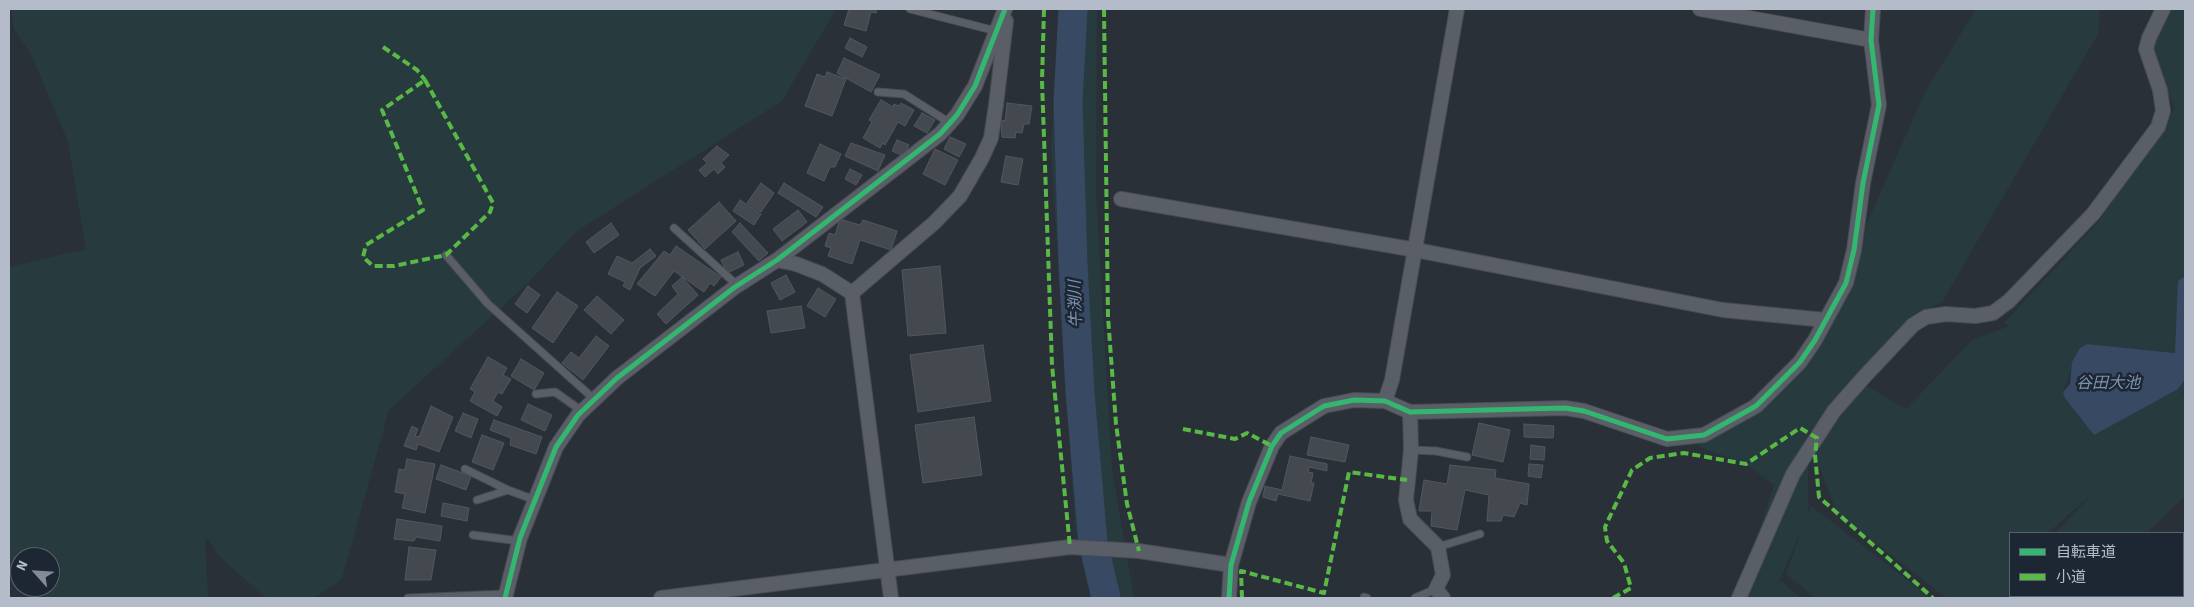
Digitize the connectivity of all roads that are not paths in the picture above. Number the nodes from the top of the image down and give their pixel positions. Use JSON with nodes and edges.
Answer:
{"nodes":[{"id":1,"x":910,"y":9,"type":"edge"},
{"id":2,"x":1006,"y":9,"type":"edge"},
{"id":3,"x":1457,"y":9,"type":"edge"},
{"id":4,"x":1700,"y":9,"type":"edge"},
{"id":5,"x":1873,"y":9,"type":"edge"},
{"id":6,"x":2163,"y":9,"type":"edge"},
{"id":7,"x":996,"y":31,"type":"junction"},
{"id":8,"x":1871,"y":40,"type":"junction"},
{"id":9,"x":878,"y":92,"type":"dead end"},
{"id":10,"x":950,"y":123,"type":"junction"},
{"id":11,"x":1121,"y":199,"type":"dead end"},
{"id":12,"x":674,"y":228,"type":"dead end"},
{"id":13,"x":1416,"y":250,"type":"junction"},
{"id":14,"x":446,"y":255,"type":"dead end"},
{"id":15,"x":777,"y":260,"type":"junction"},
{"id":16,"x":737,"y":285,"type":"junction"},
{"id":17,"x":852,"y":293,"type":"junction"},
{"id":18,"x":1825,"y":320,"type":"junction"},
{"id":19,"x":536,"y":394,"type":"dead end"},
{"id":20,"x":594,"y":399,"type":"junction"},
{"id":21,"x":1385,"y":401,"type":"junction"},
{"id":22,"x":582,"y":411,"type":"junction"},
{"id":23,"x":1410,"y":412,"type":"junction"},
{"id":24,"x":1411,"y":450,"type":"junction"},
{"id":25,"x":1467,"y":457,"type":"dead end"},
{"id":26,"x":465,"y":469,"type":"dead end"},
{"id":27,"x":508,"y":490,"type":"junction"},
{"id":28,"x":477,"y":500,"type":"dead end"},
{"id":29,"x":535,"y":500,"type":"junction"},
{"id":30,"x":1480,"y":534,"type":"dead end"},
{"id":31,"x":473,"y":535,"type":"dead end"},
{"id":32,"x":519,"y":541,"type":"junction"},
{"id":33,"x":1438,"y":547,"type":"junction"},
{"id":34,"x":1231,"y":565,"type":"junction"},
{"id":35,"x":887,"y":570,"type":"junction"},
{"id":36,"x":1440,"y":594,"type":"edge"},
{"id":37,"x":506,"y":596,"type":"edge"},
{"id":38,"x":408,"y":598,"type":"edge"},
{"id":39,"x":661,"y":598,"type":"edge"},
{"id":40,"x":891,"y":598,"type":"edge"},
{"id":41,"x":1229,"y":598,"type":"edge"},
{"id":42,"x":1415,"y":598,"type":"edge"},
{"id":43,"x":1739,"y":598,"type":"edge"}],
"edges":[{"from":1,"to":7,"type":"lane"},
{"from":2,"to":7,"type":"street"},
{"from":2,"to":17,"type":"street"},
{"from":3,"to":13,"type":"street"},
{"from":4,"to":8,"type":"street"},
{"from":5,"to":8,"type":"street"},
{"from":6,"to":43,"type":"street"},
{"from":7,"to":10,"type":"street"},
{"from":8,"to":18,"type":"street"},
{"from":9,"to":10,"type":"lane"},
{"from":10,"to":15,"type":"street"},
{"from":11,"to":13,"type":"street"},
{"from":12,"to":16,"type":"lane"},
{"from":13,"to":18,"type":"street"},
{"from":13,"to":21,"type":"street"},
{"from":14,"to":20,"type":"lane"},
{"from":15,"to":16,"type":"street"},
{"from":15,"to":17,"type":"street"},
{"from":16,"to":20,"type":"street"},
{"from":17,"to":35,"type":"street"},
{"from":18,"to":23,"type":"street"},
{"from":19,"to":22,"type":"lane"},
{"from":20,"to":22,"type":"street"},
{"from":21,"to":23,"type":"street"},
{"from":21,"to":34,"type":"street"},
{"from":22,"to":29,"type":"street"},
{"from":23,"to":24,"type":"street"},
{"from":24,"to":25,"type":"lane"},
{"from":24,"to":33,"type":"street"},
{"from":26,"to":27,"type":"lane"},
{"from":27,"to":28,"type":"lane"},
{"from":27,"to":29,"type":"lane"},
{"from":29,"to":32,"type":"street"},
{"from":30,"to":33,"type":"lane"},
{"from":31,"to":32,"type":"lane"},
{"from":32,"to":37,"type":"street"},
{"from":33,"to":36,"type":"street"},
{"from":34,"to":35,"type":"street"},
{"from":34,"to":41,"type":"street"},
{"from":35,"to":39,"type":"street"},
{"from":35,"to":40,"type":"street"},
{"from":36,"to":42,"type":"lane"},
{"from":37,"to":38,"type":"lane"}]}
